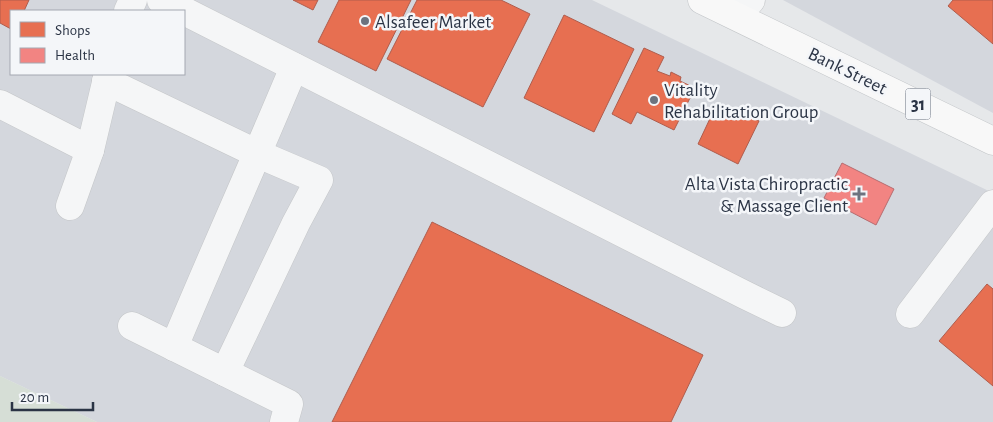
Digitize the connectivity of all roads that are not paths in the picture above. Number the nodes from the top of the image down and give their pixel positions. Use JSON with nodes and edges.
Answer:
{"nodes":[{"id":1,"x":161,"y":0,"type":"edge"},
{"id":2,"x":702,"y":0,"type":"edge"},
{"id":3,"x":744,"y":8,"type":"edge"},
{"id":4,"x":182,"y":10,"type":"edge"},
{"id":5,"x":185,"y":12,"type":"edge"},
{"id":6,"x":294,"y":67,"type":"junction"},
{"id":7,"x":108,"y":77,"type":"edge"},
{"id":8,"x":0,"y":104,"type":"edge"},
{"id":9,"x":993,"y":141,"type":"edge"},
{"id":10,"x":90,"y":150,"type":"junction"},
{"id":11,"x":258,"y":154,"type":"junction"},
{"id":12,"x":993,"y":204,"type":"edge"},
{"id":13,"x":70,"y":206,"type":"dead end"},
{"id":14,"x":782,"y":312,"type":"dead end"},
{"id":15,"x":910,"y":314,"type":"dead end"},
{"id":16,"x":132,"y":326,"type":"dead end"},
{"id":17,"x":174,"y":347,"type":"junction"},
{"id":18,"x":225,"y":372,"type":"junction"},
{"id":19,"x":284,"y":422,"type":"edge"}],
"edges":[{"from":1,"to":4,"type":"lane"},
{"from":2,"to":3,"type":"main road","name":"Bank Street","number":"31"},
{"from":3,"to":9,"type":"main road","name":"Bank Street","number":"31"},
{"from":5,"to":6,"type":"lane"},
{"from":6,"to":11,"type":"lane"},
{"from":6,"to":14,"type":"lane"},
{"from":7,"to":10,"type":"lane"},
{"from":7,"to":11,"type":"lane"},
{"from":8,"to":10,"type":"lane"},
{"from":10,"to":13,"type":"lane"},
{"from":11,"to":17,"type":"lane"},
{"from":11,"to":18,"type":"lane"},
{"from":12,"to":15,"type":"lane"},
{"from":16,"to":17,"type":"lane"},
{"from":17,"to":18,"type":"lane"},
{"from":18,"to":19,"type":"lane"}]}
